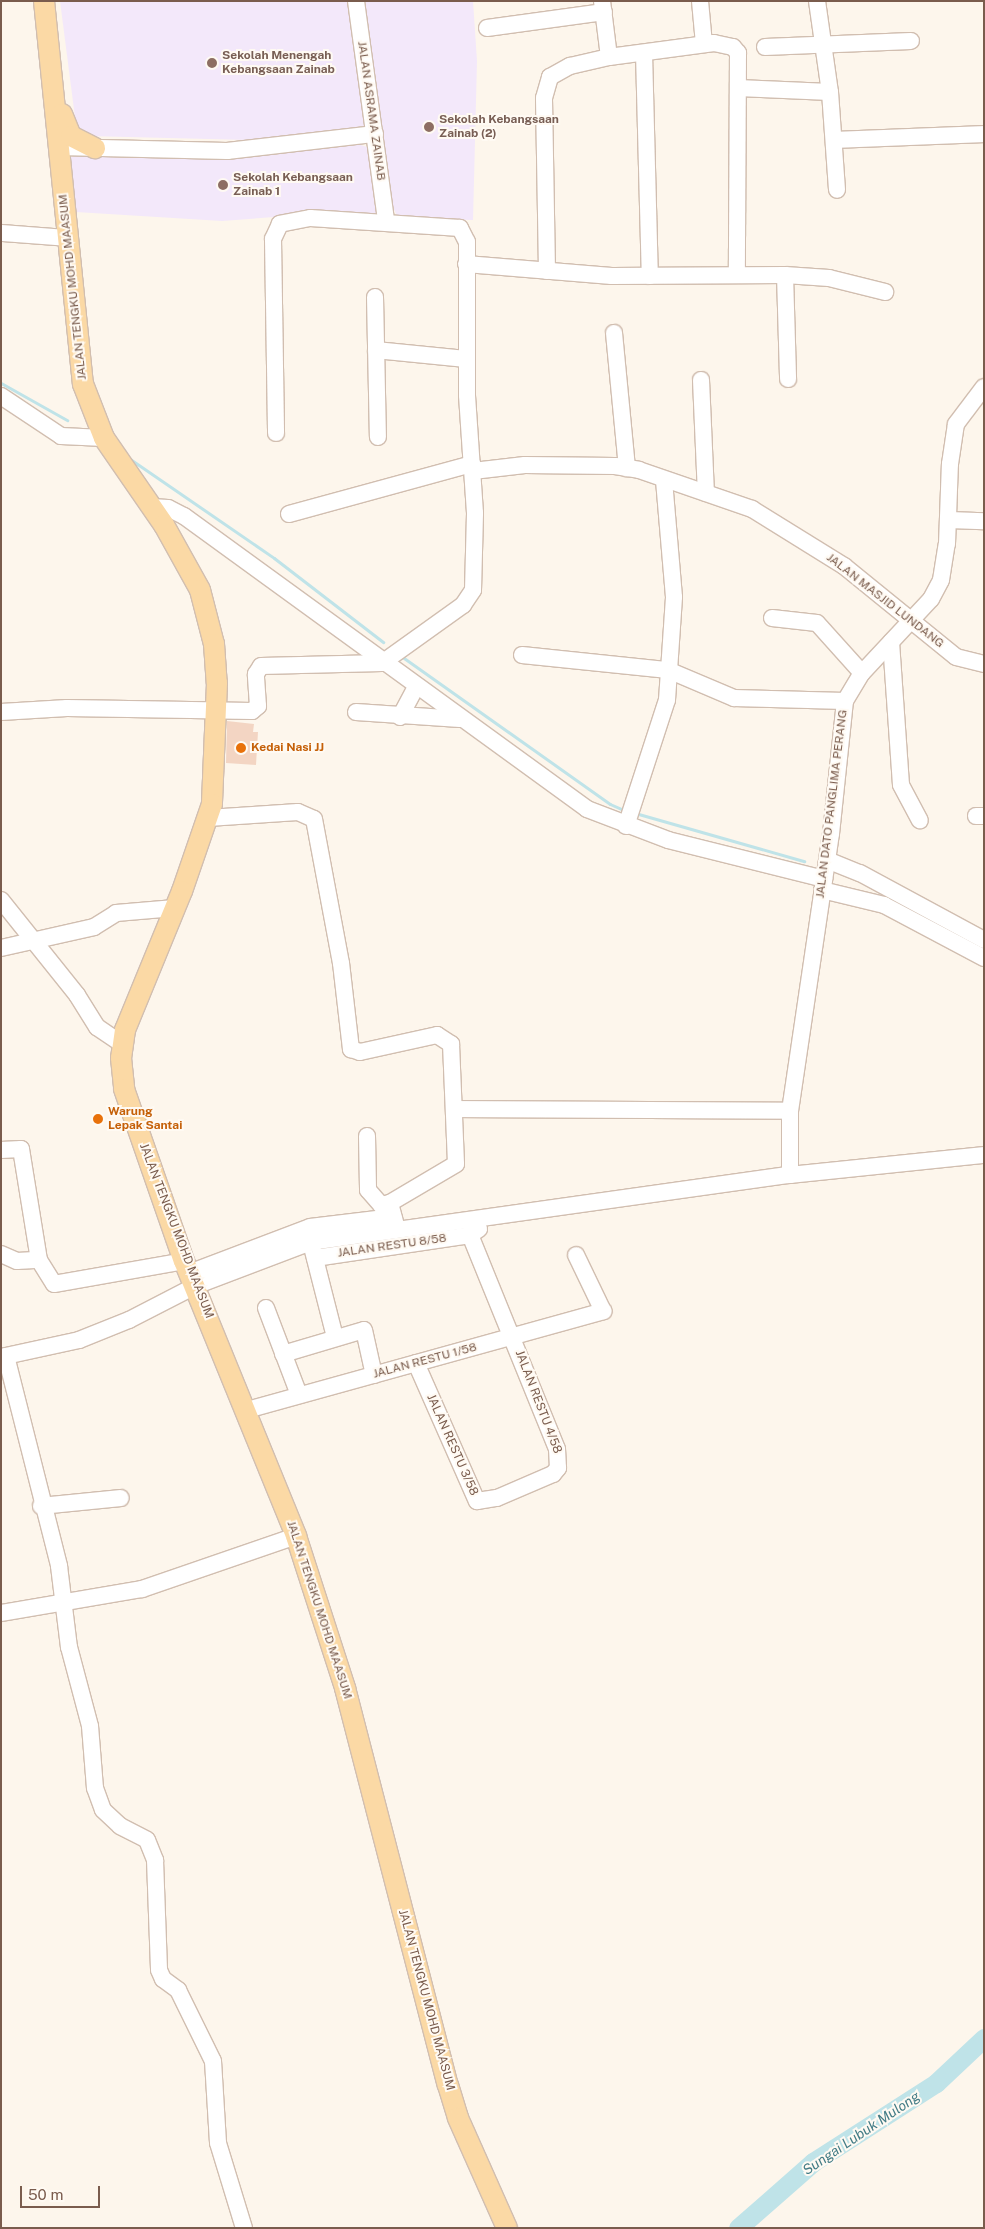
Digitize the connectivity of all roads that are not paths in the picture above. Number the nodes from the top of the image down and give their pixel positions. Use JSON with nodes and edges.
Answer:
{"nodes":[{"id":1,"x":44,"y":1,"type":"edge"},
{"id":2,"x":356,"y":1,"type":"edge"},
{"id":3,"x":700,"y":1,"type":"edge"},
{"id":4,"x":817,"y":1,"type":"edge"},
{"id":5,"x":603,"y":7,"type":"edge"},
{"id":6,"x":488,"y":28,"type":"dead end"},
{"id":7,"x":911,"y":41,"type":"dead end"},
{"id":8,"x":704,"y":44,"type":"junction"},
{"id":9,"x":824,"y":45,"type":"junction"},
{"id":10,"x":765,"y":47,"type":"dead end"},
{"id":11,"x":644,"y":53,"type":"junction"},
{"id":12,"x":609,"y":57,"type":"junction"},
{"id":13,"x":738,"y":88,"type":"junction"},
{"id":14,"x":54,"y":91,"type":"junction"},
{"id":15,"x":830,"y":92,"type":"junction"},
{"id":16,"x":375,"y":134,"type":"junction"},
{"id":17,"x":984,"y":134,"type":"edge"},
{"id":18,"x":835,"y":140,"type":"junction"},
{"id":19,"x":59,"y":147,"type":"junction"},
{"id":20,"x":95,"y":148,"type":"junction"},
{"id":21,"x":837,"y":190,"type":"dead end"},
{"id":22,"x":386,"y":221,"type":"junction"},
{"id":23,"x":1,"y":233,"type":"edge"},
{"id":24,"x":68,"y":238,"type":"junction"},
{"id":25,"x":466,"y":264,"type":"junction"},
{"id":26,"x":547,"y":271,"type":"junction"},
{"id":27,"x":737,"y":274,"type":"junction"},
{"id":28,"x":785,"y":275,"type":"junction"},
{"id":29,"x":650,"y":276,"type":"junction"},
{"id":30,"x":886,"y":292,"type":"dead end"},
{"id":31,"x":375,"y":297,"type":"dead end"},
{"id":32,"x":614,"y":333,"type":"dead end"},
{"id":33,"x":376,"y":350,"type":"junction"},
{"id":34,"x":466,"y":359,"type":"junction"},
{"id":35,"x":788,"y":379,"type":"dead end"},
{"id":36,"x":701,"y":380,"type":"dead end"},
{"id":37,"x":984,"y":387,"type":"edge"},
{"id":38,"x":1,"y":396,"type":"edge"},
{"id":39,"x":276,"y":433,"type":"dead end"},
{"id":40,"x":378,"y":437,"type":"dead end"},
{"id":41,"x":104,"y":438,"type":"junction"},
{"id":42,"x":473,"y":468,"type":"junction"},
{"id":43,"x":627,"y":468,"type":"junction"},
{"id":44,"x":664,"y":480,"type":"junction"},
{"id":45,"x":706,"y":493,"type":"junction"},
{"id":46,"x":151,"y":507,"type":"junction"},
{"id":47,"x":289,"y":514,"type":"dead end"},
{"id":48,"x":949,"y":520,"type":"junction"},
{"id":49,"x":984,"y":521,"type":"edge"},
{"id":50,"x":772,"y":618,"type":"dead end"},
{"id":51,"x":912,"y":621,"type":"junction"},
{"id":52,"x":891,"y":642,"type":"junction"},
{"id":53,"x":522,"y":655,"type":"dead end"},
{"id":54,"x":382,"y":663,"type":"junction"},
{"id":55,"x":984,"y":664,"type":"edge"},
{"id":56,"x":668,"y":670,"type":"junction"},
{"id":57,"x":862,"y":674,"type":"junction"},
{"id":58,"x":416,"y":687,"type":"junction"},
{"id":59,"x":845,"y":701,"type":"junction"},
{"id":60,"x":1,"y":712,"type":"edge"},
{"id":61,"x":217,"y":712,"type":"junction"},
{"id":62,"x":356,"y":712,"type":"dead end"},
{"id":63,"x":400,"y":717,"type":"junction"},
{"id":64,"x":460,"y":718,"type":"junction"},
{"id":65,"x":629,"y":817,"type":"junction"},
{"id":66,"x":208,"y":818,"type":"junction"},
{"id":67,"x":920,"y":820,"type":"dead end"},
{"id":68,"x":827,"y":860,"type":"junction"},
{"id":69,"x":823,"y":885,"type":"junction"},
{"id":70,"x":1,"y":900,"type":"edge"},
{"id":71,"x":175,"y":908,"type":"junction"},
{"id":72,"x":984,"y":940,"type":"edge"},
{"id":73,"x":33,"y":941,"type":"junction"},
{"id":74,"x":1,"y":948,"type":"edge"},
{"id":75,"x":984,"y":958,"type":"edge"},
{"id":76,"x":122,"y":1044,"type":"junction"},
{"id":77,"x":456,"y":1109,"type":"junction"},
{"id":78,"x":790,"y":1110,"type":"junction"},
{"id":79,"x":367,"y":1136,"type":"dead end"},
{"id":80,"x":1,"y":1150,"type":"edge"},
{"id":81,"x":984,"y":1155,"type":"edge"},
{"id":82,"x":790,"y":1175,"type":"junction"},
{"id":83,"x":393,"y":1216,"type":"junction"},
{"id":84,"x":486,"y":1218,"type":"junction"},
{"id":85,"x":470,"y":1235,"type":"junction"},
{"id":86,"x":313,"y":1250,"type":"junction"},
{"id":87,"x":1,"y":1254,"type":"edge"},
{"id":88,"x":576,"y":1255,"type":"dead end"},
{"id":89,"x":39,"y":1260,"type":"junction"},
{"id":90,"x":190,"y":1273,"type":"junction"},
{"id":91,"x":266,"y":1308,"type":"dead end"},
{"id":92,"x":513,"y":1336,"type":"junction"},
{"id":93,"x":335,"y":1337,"type":"junction"},
{"id":94,"x":283,"y":1354,"type":"junction"},
{"id":95,"x":4,"y":1356,"type":"edge"},
{"id":96,"x":416,"y":1363,"type":"junction"},
{"id":97,"x":374,"y":1375,"type":"junction"},
{"id":98,"x":299,"y":1395,"type":"junction"},
{"id":99,"x":247,"y":1410,"type":"junction"},
{"id":100,"x":558,"y":1468,"type":"joint"},
{"id":101,"x":121,"y":1498,"type":"dead end"},
{"id":102,"x":41,"y":1506,"type":"junction"},
{"id":103,"x":296,"y":1536,"type":"junction"},
{"id":104,"x":64,"y":1603,"type":"junction"},
{"id":105,"x":1,"y":1612,"type":"edge"},
{"id":106,"x":244,"y":2228,"type":"edge"},
{"id":107,"x":508,"y":2228,"type":"edge"}],
"edges":[{"from":1,"to":14,"type":"main road","name":"JALAN TENGKU MOHD MAASUM"},
{"from":2,"to":16,"type":"street","name":"JALAN ASRAMA ZAINAB"},
{"from":3,"to":8,"type":"street"},
{"from":4,"to":9,"type":"street"},
{"from":5,"to":6,"type":"street"},
{"from":5,"to":12,"type":"street"},
{"from":7,"to":9,"type":"street"},
{"from":8,"to":11,"type":"street"},
{"from":8,"to":13,"type":"street"},
{"from":9,"to":10,"type":"street"},
{"from":9,"to":15,"type":"street"},
{"from":11,"to":12,"type":"street"},
{"from":11,"to":29,"type":"street"},
{"from":12,"to":26,"type":"street"},
{"from":13,"to":15,"type":"street"},
{"from":13,"to":27,"type":"street"},
{"from":14,"to":19,"type":"main road","name":"JALAN TENGKU MOHD MAASUM"},
{"from":14,"to":20,"type":"main road"},
{"from":15,"to":18,"type":"street"},
{"from":16,"to":20,"type":"street"},
{"from":16,"to":22,"type":"street","name":"JALAN ASRAMA ZAINAB"},
{"from":17,"to":18,"type":"street"},
{"from":18,"to":21,"type":"street"},
{"from":19,"to":20,"type":"street"},
{"from":19,"to":24,"type":"main road","name":"JALAN TENGKU MOHD MAASUM"},
{"from":22,"to":25,"type":"street"},
{"from":22,"to":39,"type":"street"},
{"from":23,"to":24,"type":"street"},
{"from":24,"to":41,"type":"main road","name":"JALAN TENGKU MOHD MAASUM"},
{"from":25,"to":26,"type":"street"},
{"from":25,"to":34,"type":"street"},
{"from":26,"to":29,"type":"street"},
{"from":27,"to":28,"type":"street"},
{"from":27,"to":29,"type":"street"},
{"from":28,"to":30,"type":"street"},
{"from":28,"to":35,"type":"street"},
{"from":31,"to":33,"type":"street"},
{"from":32,"to":43,"type":"street"},
{"from":33,"to":34,"type":"street"},
{"from":33,"to":40,"type":"street"},
{"from":34,"to":42,"type":"street"},
{"from":36,"to":45,"type":"street"},
{"from":37,"to":48,"type":"street","name":"JALAN DATO PANGLIMA PERANG"},
{"from":38,"to":41,"type":"street"},
{"from":41,"to":46,"type":"main road","name":"JALAN TENGKU MOHD MAASUM"},
{"from":42,"to":43,"type":"street","name":"JALAN MASJID LUNDANG"},
{"from":42,"to":47,"type":"street","name":"JALAN MASJID LUNDANG"},
{"from":42,"to":54,"type":"street"},
{"from":43,"to":44,"type":"street","name":"JALAN MASJID LUNDANG"},
{"from":44,"to":45,"type":"street","name":"JALAN MASJID LUNDANG"},
{"from":44,"to":56,"type":"street"},
{"from":45,"to":51,"type":"street","name":"JALAN MASJID LUNDANG"},
{"from":46,"to":54,"type":"street"},
{"from":46,"to":61,"type":"main road","name":"JALAN TENGKU MOHD MAASUM"},
{"from":48,"to":49,"type":"street"},
{"from":48,"to":51,"type":"street","name":"JALAN DATO PANGLIMA PERANG"},
{"from":50,"to":57,"type":"street"},
{"from":51,"to":52,"type":"street","name":"JALAN DATO PANGLIMA PERANG"},
{"from":51,"to":55,"type":"street","name":"JALAN MASJID LUNDANG"},
{"from":52,"to":57,"type":"street","name":"JALAN DATO PANGLIMA PERANG"},
{"from":52,"to":67,"type":"street"},
{"from":53,"to":56,"type":"street"},
{"from":54,"to":58,"type":"street"},
{"from":54,"to":61,"type":"street"},
{"from":56,"to":59,"type":"street"},
{"from":56,"to":65,"type":"street"},
{"from":57,"to":59,"type":"street","name":"JALAN DATO PANGLIMA PERANG"},
{"from":58,"to":63,"type":"street"},
{"from":58,"to":64,"type":"street"},
{"from":59,"to":68,"type":"street","name":"JALAN DATO PANGLIMA PERANG"},
{"from":60,"to":61,"type":"street"},
{"from":61,"to":66,"type":"main road","name":"JALAN TENGKU MOHD MAASUM"},
{"from":62,"to":63,"type":"street"},
{"from":63,"to":64,"type":"street"},
{"from":64,"to":65,"type":"street"},
{"from":65,"to":69,"type":"street"},
{"from":66,"to":71,"type":"main road","name":"JALAN TENGKU MOHD MAASUM"},
{"from":66,"to":77,"type":"street"},
{"from":68,"to":69,"type":"street","name":"JALAN DATO PANGLIMA PERANG"},
{"from":68,"to":72,"type":"street"},
{"from":69,"to":75,"type":"street"},
{"from":69,"to":78,"type":"street","name":"JALAN DATO PANGLIMA PERANG"},
{"from":70,"to":73,"type":"street"},
{"from":71,"to":73,"type":"street"},
{"from":71,"to":76,"type":"main road","name":"JALAN TENGKU MOHD MAASUM"},
{"from":73,"to":74,"type":"street"},
{"from":73,"to":76,"type":"street"},
{"from":76,"to":90,"type":"main road","name":"JALAN TENGKU MOHD MAASUM"},
{"from":77,"to":78,"type":"street"},
{"from":77,"to":83,"type":"street"},
{"from":78,"to":82,"type":"street","name":"JALAN DATO PANGLIMA PERANG"},
{"from":79,"to":83,"type":"street"},
{"from":80,"to":89,"type":"street"},
{"from":81,"to":82,"type":"street"},
{"from":82,"to":84,"type":"street"},
{"from":83,"to":84,"type":"street"},
{"from":83,"to":86,"type":"street"},
{"from":83,"to":90,"type":"street"},
{"from":84,"to":85,"type":"street"},
{"from":85,"to":86,"type":"street","name":"JALAN RESTU 8/58"},
{"from":85,"to":92,"type":"street","name":"JALAN RESTU 4/58"},
{"from":86,"to":90,"type":"street"},
{"from":86,"to":93,"type":"street"},
{"from":87,"to":89,"type":"street"},
{"from":88,"to":92,"type":"street","name":"JALAN RESTU 1/58"},
{"from":89,"to":90,"type":"street"},
{"from":90,"to":95,"type":"street"},
{"from":90,"to":99,"type":"main road","name":"JALAN TENGKU MOHD MAASUM"},
{"from":91,"to":94,"type":"street"},
{"from":92,"to":96,"type":"street","name":"JALAN RESTU 1/58"},
{"from":92,"to":100,"type":"street","name":"JALAN RESTU 4/58"},
{"from":93,"to":94,"type":"street"},
{"from":93,"to":97,"type":"street"},
{"from":94,"to":98,"type":"street"},
{"from":95,"to":102,"type":"street"},
{"from":96,"to":97,"type":"street","name":"JALAN RESTU 1/58"},
{"from":96,"to":100,"type":"street","name":"JALAN RESTU 3/58"},
{"from":97,"to":98,"type":"street","name":"JALAN RESTU 1/58"},
{"from":98,"to":99,"type":"street","name":"JALAN RESTU 1/58"},
{"from":99,"to":103,"type":"main road","name":"JALAN TENGKU MOHD MAASUM"},
{"from":101,"to":102,"type":"street"},
{"from":102,"to":104,"type":"street"},
{"from":103,"to":104,"type":"street"},
{"from":103,"to":107,"type":"main road","name":"JALAN TENGKU MOHD MAASUM"},
{"from":104,"to":105,"type":"street"},
{"from":104,"to":106,"type":"street"}]}
